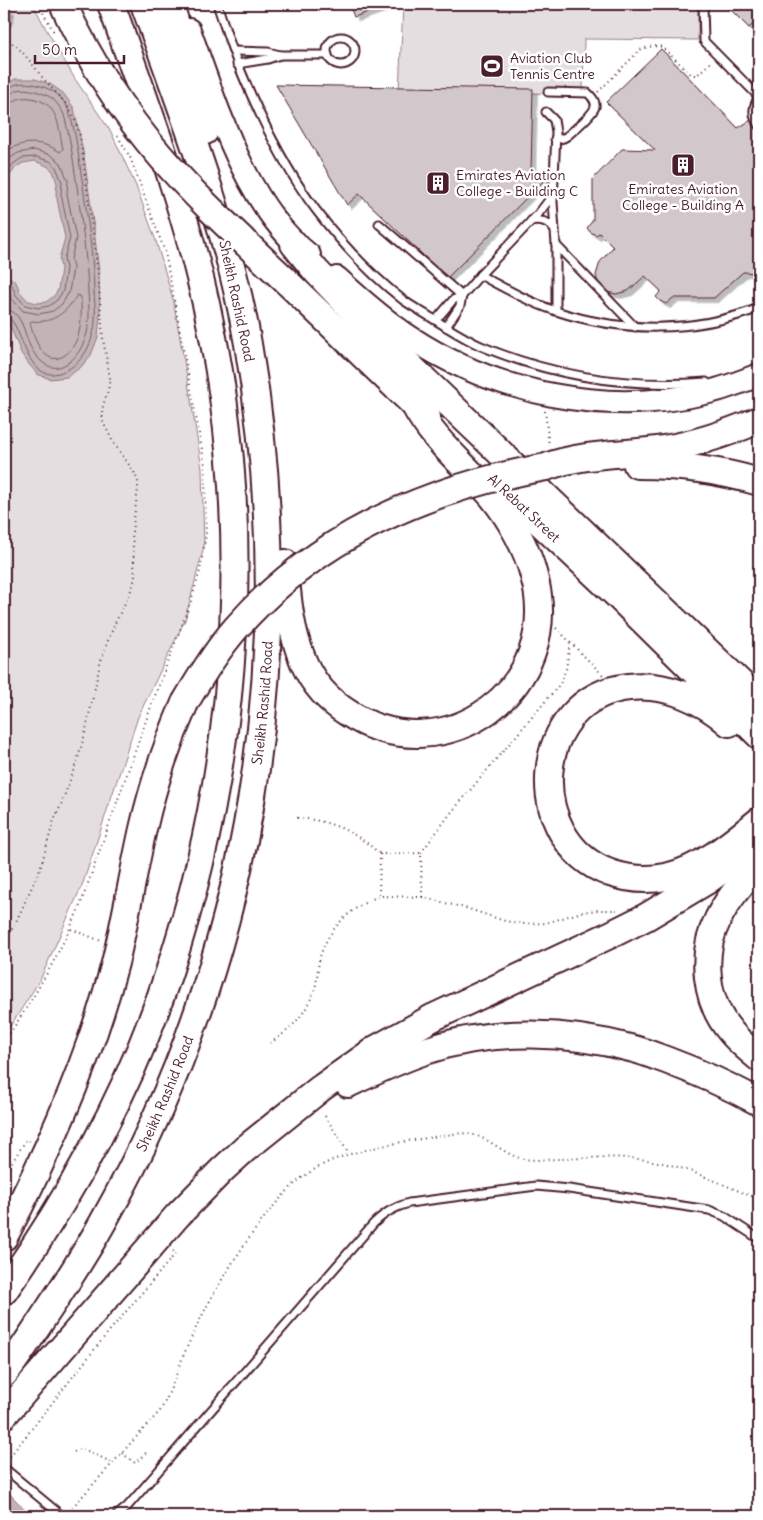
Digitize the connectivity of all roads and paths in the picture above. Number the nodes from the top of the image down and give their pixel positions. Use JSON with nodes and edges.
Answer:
{"nodes":[{"id":1,"x":38,"y":4,"type":"edge"},
{"id":2,"x":64,"y":4,"type":"edge"},
{"id":3,"x":111,"y":4,"type":"edge"},
{"id":4,"x":144,"y":4,"type":"edge"},
{"id":5,"x":170,"y":4,"type":"edge"},
{"id":6,"x":179,"y":4,"type":"edge"},
{"id":7,"x":217,"y":4,"type":"edge"},
{"id":8,"x":703,"y":4,"type":"edge"},
{"id":9,"x":54,"y":32,"type":"dead end"},
{"id":10,"x":4,"y":37,"type":"edge"},
{"id":11,"x":233,"y":52,"type":"junction"},
{"id":12,"x":280,"y":55,"type":"junction"},
{"id":13,"x":328,"y":55,"type":"junction"},
{"id":14,"x":718,"y":55,"type":"junction"},
{"id":15,"x":238,"y":64,"type":"junction"},
{"id":16,"x":548,"y":92,"type":"dead end"},
{"id":17,"x":593,"y":97,"type":"junction"},
{"id":18,"x":759,"y":97,"type":"edge"},
{"id":19,"x":546,"y":112,"type":"dead end"},
{"id":20,"x":759,"y":126,"type":"edge"},
{"id":21,"x":115,"y":132,"type":"dead end"},
{"id":22,"x":555,"y":139,"type":"junction"},
{"id":23,"x":553,"y":195,"type":"junction"},
{"id":24,"x":531,"y":222,"type":"junction"},
{"id":25,"x":220,"y":224,"type":"junction"},
{"id":26,"x":379,"y":224,"type":"dead end"},
{"id":27,"x":555,"y":232,"type":"junction"},
{"id":28,"x":294,"y":244,"type":"junction"},
{"id":29,"x":556,"y":245,"type":"junction"},
{"id":30,"x":480,"y":275,"type":"junction"},
{"id":31,"x":462,"y":296,"type":"junction"},
{"id":32,"x":759,"y":308,"type":"edge"},
{"id":33,"x":556,"y":311,"type":"junction"},
{"id":34,"x":436,"y":320,"type":"junction"},
{"id":35,"x":446,"y":327,"type":"junction"},
{"id":36,"x":635,"y":328,"type":"junction"},
{"id":37,"x":754,"y":377,"type":"edge"},
{"id":38,"x":719,"y":381,"type":"dead end"},
{"id":39,"x":710,"y":382,"type":"dead end"},
{"id":40,"x":414,"y":404,"type":"junction"},
{"id":41,"x":546,"y":417,"type":"dead end"},
{"id":42,"x":759,"y":420,"type":"edge"},
{"id":43,"x":547,"y":456,"type":"junction"},
{"id":44,"x":264,"y":458,"type":"junction"},
{"id":45,"x":759,"y":482,"type":"edge"},
{"id":46,"x":540,"y":612,"type":"junction"},
{"id":47,"x":570,"y":643,"type":"junction"},
{"id":48,"x":618,"y":689,"type":"junction"},
{"id":49,"x":759,"y":701,"type":"edge"},
{"id":50,"x":759,"y":735,"type":"edge"},
{"id":51,"x":759,"y":750,"type":"edge"},
{"id":52,"x":297,"y":818,"type":"dead end"},
{"id":53,"x":759,"y":821,"type":"edge"},
{"id":54,"x":759,"y":842,"type":"edge"},
{"id":55,"x":380,"y":854,"type":"junction"},
{"id":56,"x":421,"y":854,"type":"junction"},
{"id":57,"x":759,"y":863,"type":"edge"},
{"id":58,"x":701,"y":873,"type":"junction"},
{"id":59,"x":379,"y":896,"type":"junction"},
{"id":60,"x":422,"y":897,"type":"junction"},
{"id":61,"x":646,"y":917,"type":"junction"},
{"id":62,"x":71,"y":929,"type":"junction"},
{"id":63,"x":104,"y":942,"type":"dead end"},
{"id":64,"x":4,"y":944,"type":"edge"},
{"id":65,"x":4,"y":1042,"type":"edge"},
{"id":66,"x":270,"y":1043,"type":"dead end"},
{"id":67,"x":759,"y":1058,"type":"edge"},
{"id":68,"x":675,"y":1064,"type":"junction"},
{"id":69,"x":759,"y":1102,"type":"edge"},
{"id":70,"x":296,"y":1109,"type":"junction"},
{"id":71,"x":325,"y":1116,"type":"dead end"},
{"id":72,"x":759,"y":1120,"type":"edge"},
{"id":73,"x":33,"y":1142,"type":"dead end"},
{"id":74,"x":349,"y":1154,"type":"junction"},
{"id":75,"x":4,"y":1175,"type":"edge"},
{"id":76,"x":759,"y":1200,"type":"edge"},
{"id":77,"x":4,"y":1237,"type":"edge"},
{"id":78,"x":759,"y":1239,"type":"edge"},
{"id":79,"x":170,"y":1248,"type":"dead end"},
{"id":80,"x":4,"y":1291,"type":"edge"},
{"id":81,"x":8,"y":1369,"type":"edge"},
{"id":82,"x":4,"y":1415,"type":"edge"},
{"id":83,"x":148,"y":1451,"type":"dead end"},
{"id":84,"x":74,"y":1452,"type":"dead end"},
{"id":85,"x":122,"y":1453,"type":"junction"},
{"id":86,"x":4,"y":1463,"type":"edge"},
{"id":87,"x":113,"y":1463,"type":"junction"},
{"id":88,"x":4,"y":1468,"type":"edge"},
{"id":89,"x":63,"y":1516,"type":"edge"},
{"id":90,"x":116,"y":1516,"type":"edge"}],
"edges":[{"from":1,"to":9,"type":"path"},
{"from":2,"to":40,"type":"highway","name":"Al Rebat Street","bridge":true},
{"from":3,"to":80,"type":"highway"},
{"from":4,"to":25,"type":"highway","name":"Sheikh Rashid Road"},
{"from":5,"to":25,"type":"highway"},
{"from":6,"to":28,"type":"main road"},
{"from":7,"to":11,"type":"lane"},
{"from":8,"to":14,"type":"lane"},
{"from":10,"to":64,"type":"path"},
{"from":11,"to":12,"type":"lane"},
{"from":11,"to":15,"type":"lane"},
{"from":12,"to":13,"type":"lane"},
{"from":12,"to":15,"type":"lane"},
{"from":13,"to":13,"type":"lane"},
{"from":14,"to":17,"type":"path"},
{"from":14,"to":18,"type":"lane"},
{"from":15,"to":34,"type":"lane"},
{"from":16,"to":17,"type":"lane"},
{"from":17,"to":22,"type":"lane"},
{"from":18,"to":20,"type":"lane"},
{"from":19,"to":22,"type":"lane"},
{"from":21,"to":62,"type":"path"},
{"from":22,"to":23,"type":"lane"},
{"from":23,"to":24,"type":"lane"},
{"from":23,"to":27,"type":"lane"},
{"from":24,"to":27,"type":"lane"},
{"from":24,"to":30,"type":"lane"},
{"from":25,"to":44,"type":"highway","name":"Sheikh Rashid Road"},
{"from":26,"to":31,"type":"lane"},
{"from":27,"to":29,"type":"lane"},
{"from":28,"to":37,"type":"main road"},
{"from":28,"to":49,"type":"highway","name":"Al Rebat Street"},
{"from":29,"to":33,"type":"lane"},
{"from":29,"to":36,"type":"lane"},
{"from":30,"to":31,"type":"lane"},
{"from":30,"to":33,"type":"lane"},
{"from":31,"to":34,"type":"lane"},
{"from":31,"to":35,"type":"lane"},
{"from":32,"to":36,"type":"lane"},
{"from":33,"to":36,"type":"lane"},
{"from":34,"to":35,"type":"lane"},
{"from":35,"to":39,"type":"lane"},
{"from":37,"to":38,"type":"lane"},
{"from":40,"to":46,"type":"highway"},
{"from":40,"to":50,"type":"highway","name":"Al Rebat Street"},
{"from":41,"to":43,"type":"path"},
{"from":42,"to":43,"type":"highway"},
{"from":43,"to":45,"type":"highway"},
{"from":43,"to":77,"type":"highway","bridge":true},
{"from":44,"to":46,"type":"highway"},
{"from":44,"to":81,"type":"highway","name":"Sheikh Rashid Road"},
{"from":46,"to":47,"type":"path"},
{"from":47,"to":48,"type":"path"},
{"from":47,"to":56,"type":"path"},
{"from":48,"to":51,"type":"highway"},
{"from":48,"to":58,"type":"highway"},
{"from":52,"to":55,"type":"path"},
{"from":53,"to":58,"type":"highway"},
{"from":54,"to":58,"type":"highway"},
{"from":55,"to":56,"type":"path"},
{"from":55,"to":59,"type":"path"},
{"from":56,"to":60,"type":"path"},
{"from":57,"to":67,"type":"highway"},
{"from":58,"to":61,"type":"highway"},
{"from":59,"to":60,"type":"path"},
{"from":59,"to":66,"type":"path"},
{"from":60,"to":61,"type":"path"},
{"from":61,"to":70,"type":"highway"},
{"from":62,"to":63,"type":"path"},
{"from":62,"to":65,"type":"path"},
{"from":68,"to":69,"type":"highway"},
{"from":68,"to":70,"type":"highway"},
{"from":68,"to":72,"type":"highway"},
{"from":70,"to":82,"type":"highway"},
{"from":71,"to":74,"type":"path"},
{"from":73,"to":75,"type":"path"},
{"from":74,"to":76,"type":"path"},
{"from":74,"to":85,"type":"path"},
{"from":78,"to":90,"type":"lane"},
{"from":79,"to":86,"type":"path"},
{"from":83,"to":85,"type":"path"},
{"from":84,"to":87,"type":"path"},
{"from":85,"to":87,"type":"path"},
{"from":87,"to":89,"type":"path"},
{"from":88,"to":89,"type":"lane"}]}
